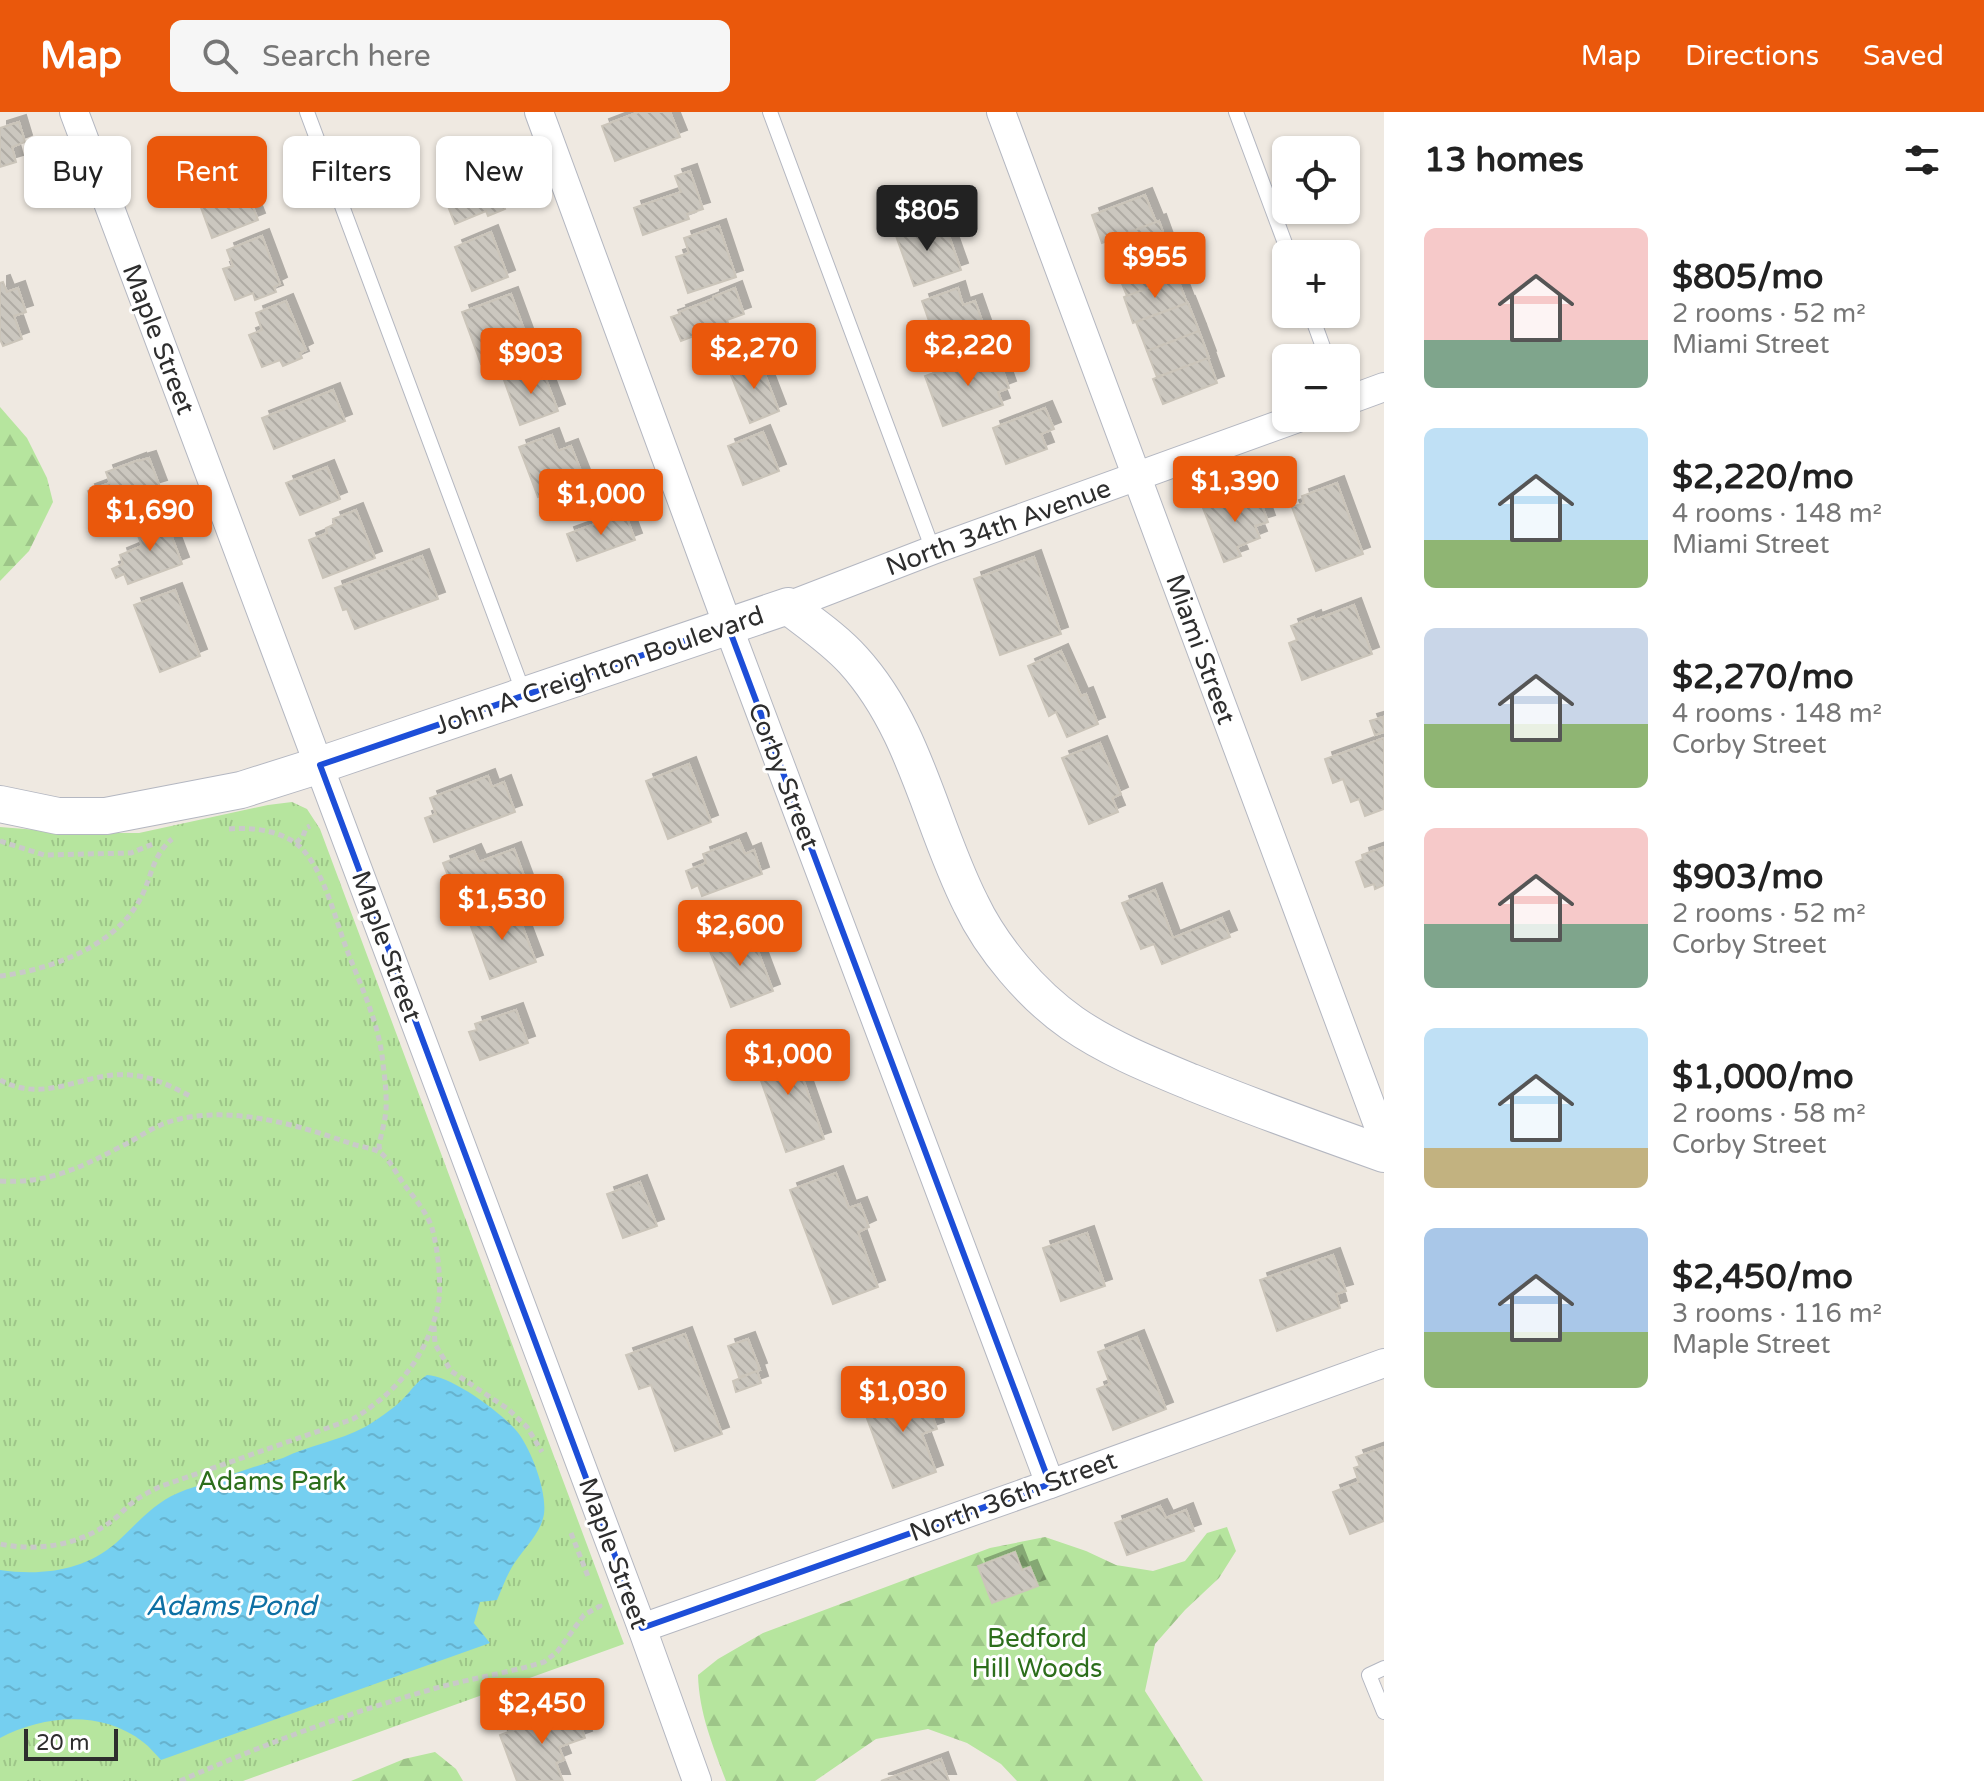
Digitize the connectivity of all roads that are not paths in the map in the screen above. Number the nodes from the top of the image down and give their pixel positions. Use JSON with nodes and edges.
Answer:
{"nodes":[{"id":1,"x":74,"y":112,"type":"edge"},
{"id":2,"x":307,"y":112,"type":"edge"},
{"id":3,"x":539,"y":112,"type":"edge"},
{"id":4,"x":770,"y":112,"type":"edge"},
{"id":5,"x":1001,"y":112,"type":"edge"},
{"id":6,"x":1236,"y":112,"type":"edge"},
{"id":7,"x":1284,"y":240,"type":"edge"},
{"id":8,"x":1384,"y":387,"type":"edge"},
{"id":9,"x":1360,"y":396,"type":"edge"},
{"id":10,"x":1272,"y":427,"type":"edge"},
{"id":11,"x":1137,"y":476,"type":"junction"},
{"id":12,"x":933,"y":550,"type":"junction"},
{"id":13,"x":788,"y":606,"type":"junction"},
{"id":14,"x":728,"y":626,"type":"junction"},
{"id":15,"x":524,"y":694,"type":"junction"},
{"id":16,"x":320,"y":765,"type":"junction"},
{"id":17,"x":0,"y":804,"type":"edge"},
{"id":18,"x":1384,"y":1141,"type":"edge"},
{"id":19,"x":1384,"y":1154,"type":"edge"},
{"id":20,"x":1384,"y":1363,"type":"edge"},
{"id":21,"x":1050,"y":1484,"type":"junction"},
{"id":22,"x":642,"y":1628,"type":"junction"},
{"id":23,"x":1384,"y":1668,"type":"edge"},
{"id":24,"x":1384,"y":1712,"type":"edge"},
{"id":25,"x":697,"y":1781,"type":"edge"}],
"edges":[{"from":1,"to":16,"type":"street","name":"Maple Street"},
{"from":2,"to":15,"type":"lane"},
{"from":3,"to":14,"type":"street","name":"Corby Street"},
{"from":4,"to":12,"type":"lane"},
{"from":5,"to":11,"type":"street","name":"Miami Street"},
{"from":6,"to":7,"type":"lane"},
{"from":8,"to":9,"type":"street"},
{"from":10,"to":11,"type":"street","name":"North 34th Avenue"},
{"from":11,"to":12,"type":"street","name":"North 34th Avenue"},
{"from":11,"to":18,"type":"street","name":"Miami Street"},
{"from":12,"to":13,"type":"street","name":"North 34th Avenue"},
{"from":13,"to":14,"type":"street","name":"John A Creighton Boulevard"},
{"from":13,"to":19,"type":"street","name":"John A Creighton Boulevard"},
{"from":14,"to":15,"type":"street","name":"John A Creighton Boulevard"},
{"from":14,"to":21,"type":"street","name":"Corby Street"},
{"from":15,"to":16,"type":"street","name":"John A Creighton Boulevard"},
{"from":16,"to":17,"type":"street","name":"John A Creighton Boulevard"},
{"from":16,"to":22,"type":"street","name":"Maple Street"},
{"from":20,"to":21,"type":"street","name":"North 36th Street"},
{"from":21,"to":22,"type":"street","name":"North 36th Street"},
{"from":22,"to":25,"type":"street","name":"Maple Street"},
{"from":23,"to":24,"type":"lane"}]}
